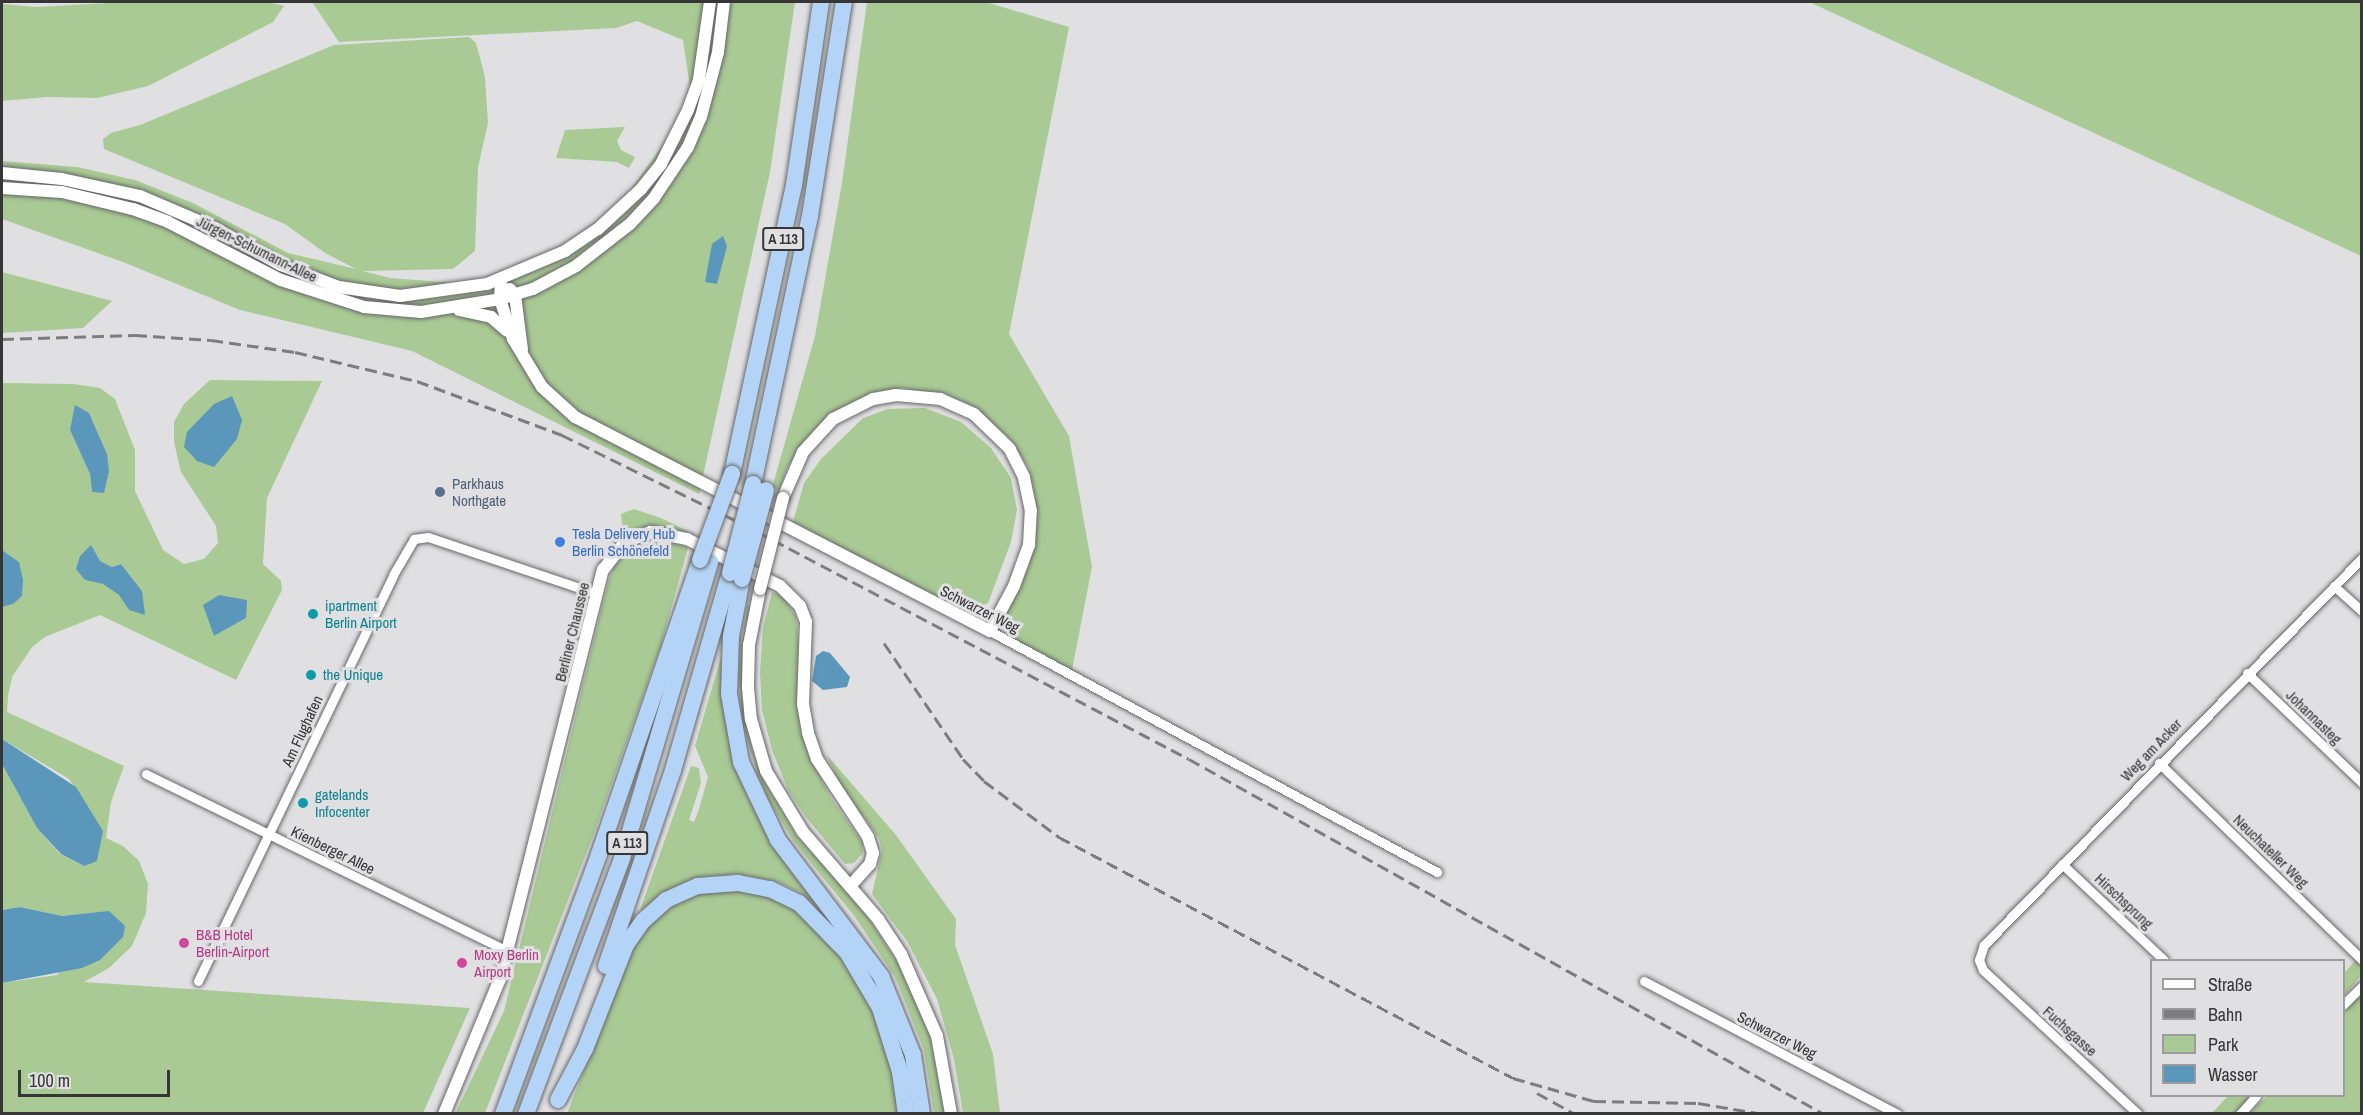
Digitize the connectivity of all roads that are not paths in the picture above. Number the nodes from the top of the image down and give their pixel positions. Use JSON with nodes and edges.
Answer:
{"nodes":[{"id":1,"x":710,"y":2,"type":"edge"},
{"id":2,"x":724,"y":2,"type":"edge"},
{"id":3,"x":821,"y":2,"type":"edge"},
{"id":4,"x":844,"y":2,"type":"edge"},
{"id":5,"x":2,"y":173,"type":"edge"},
{"id":6,"x":2,"y":188,"type":"edge"},
{"id":7,"x":501,"y":279,"type":"junction"},
{"id":8,"x":515,"y":295,"type":"junction"},
{"id":9,"x":500,"y":299,"type":"junction"},
{"id":10,"x":456,"y":309,"type":"junction"},
{"id":11,"x":513,"y":339,"type":"junction"},
{"id":12,"x":524,"y":358,"type":"junction"},
{"id":13,"x":2361,"y":558,"type":"edge"},
{"id":14,"x":705,"y":561,"type":"junction"},
{"id":15,"x":736,"y":576,"type":"junction"},
{"id":16,"x":2334,"y":586,"type":"junction"},
{"id":17,"x":597,"y":594,"type":"junction"},
{"id":18,"x":2361,"y":611,"type":"edge"},
{"id":19,"x":990,"y":631,"type":"junction"},
{"id":20,"x":2247,"y":673,"type":"junction"},
{"id":21,"x":2159,"y":763,"type":"junction"},
{"id":22,"x":146,"y":774,"type":"dead end"},
{"id":23,"x":2361,"y":783,"type":"edge"},
{"id":24,"x":269,"y":836,"type":"junction"},
{"id":25,"x":2062,"y":864,"type":"junction"},
{"id":26,"x":1437,"y":872,"type":"dead end"},
{"id":27,"x":850,"y":886,"type":"junction"},
{"id":28,"x":508,"y":951,"type":"junction"},
{"id":29,"x":2163,"y":959,"type":"edge"},
{"id":30,"x":2361,"y":960,"type":"edge"},
{"id":31,"x":1983,"y":970,"type":"joint"},
{"id":32,"x":198,"y":981,"type":"dead end"},
{"id":33,"x":1644,"y":981,"type":"dead end"},
{"id":34,"x":2361,"y":986,"type":"edge"},
{"id":35,"x":2345,"y":1002,"type":"edge"},
{"id":36,"x":542,"y":1004,"type":"junction"},
{"id":37,"x":2254,"y":1097,"type":"edge"},
{"id":38,"x":555,"y":1107,"type":"edge"},
{"id":39,"x":444,"y":1113,"type":"edge"},
{"id":40,"x":495,"y":1113,"type":"edge"},
{"id":41,"x":503,"y":1113,"type":"edge"},
{"id":42,"x":526,"y":1113,"type":"edge"},
{"id":43,"x":906,"y":1113,"type":"edge"},
{"id":44,"x":922,"y":1113,"type":"edge"},
{"id":45,"x":951,"y":1113,"type":"edge"},
{"id":46,"x":1898,"y":1113,"type":"edge"},
{"id":47,"x":2138,"y":1113,"type":"edge"},
{"id":48,"x":2240,"y":1113,"type":"edge"}],
"edges":[{"from":1,"to":7,"type":"street","name":"Jürgen-Schumann-Allee"},
{"from":2,"to":8,"type":"street","name":"Jürgen-Schumann-Allee"},
{"from":3,"to":14,"type":"highway","number":"A 113","bridge":true},
{"from":4,"to":15,"type":"highway","number":"A 113","bridge":true},
{"from":5,"to":7,"type":"street","name":"Jürgen-Schumann-Allee"},
{"from":6,"to":10,"type":"street","name":"Jürgen-Schumann-Allee"},
{"from":7,"to":8,"type":"street"},
{"from":7,"to":9,"type":"street","name":"Schwarzer Weg"},
{"from":8,"to":9,"type":"street","name":"Jürgen-Schumann-Allee"},
{"from":8,"to":12,"type":"street","name":"Schwarzer Weg"},
{"from":9,"to":10,"type":"street","name":"Jürgen-Schumann-Allee"},
{"from":9,"to":11,"type":"street","name":"Schwarzer Weg"},
{"from":10,"to":11,"type":"street"},
{"from":11,"to":12,"type":"street","name":"Schwarzer Weg"},
{"from":12,"to":19,"type":"street","name":"Schwarzer Weg"},
{"from":13,"to":16,"type":"street","name":"Weg am Acker"},
{"from":14,"to":36,"type":"highway"},
{"from":14,"to":42,"type":"highway","number":"A 113"},
{"from":15,"to":38,"type":"highway","number":"A 113"},
{"from":15,"to":44,"type":"highway"},
{"from":16,"to":18,"type":"street"},
{"from":16,"to":20,"type":"street","name":"Weg am Acker"},
{"from":17,"to":24,"type":"street","name":"Am Flughafen"},
{"from":17,"to":27,"type":"street","name":"Berliner Chaussee"},
{"from":17,"to":28,"type":"street","name":"Berliner Chaussee"},
{"from":19,"to":26,"type":"street","name":"Schwarzer Weg"},
{"from":19,"to":27,"type":"street","bridge":true},
{"from":20,"to":21,"type":"street","name":"Weg am Acker"},
{"from":20,"to":23,"type":"street","name":"Johannasteg"},
{"from":21,"to":25,"type":"street","name":"Weg am Acker"},
{"from":21,"to":30,"type":"street","name":"Neuchateller Weg"},
{"from":22,"to":24,"type":"street","name":"Kienberger Allee"},
{"from":24,"to":28,"type":"street","name":"Kienberger Allee"},
{"from":24,"to":32,"type":"street","name":"Am Flughafen"},
{"from":25,"to":29,"type":"street","name":"Hirschsprung"},
{"from":25,"to":31,"type":"street","name":"Weg am Acker"},
{"from":27,"to":45,"type":"street"},
{"from":28,"to":39,"type":"street","name":"Berliner Chaussee"},
{"from":31,"to":47,"type":"street","name":"Fuchsgasse"},
{"from":33,"to":46,"type":"street","name":"Schwarzer Weg"},
{"from":34,"to":35,"type":"street"},
{"from":36,"to":40,"type":"highway"},
{"from":36,"to":41,"type":"highway"},
{"from":37,"to":48,"type":"street"},
{"from":38,"to":43,"type":"highway"}]}
